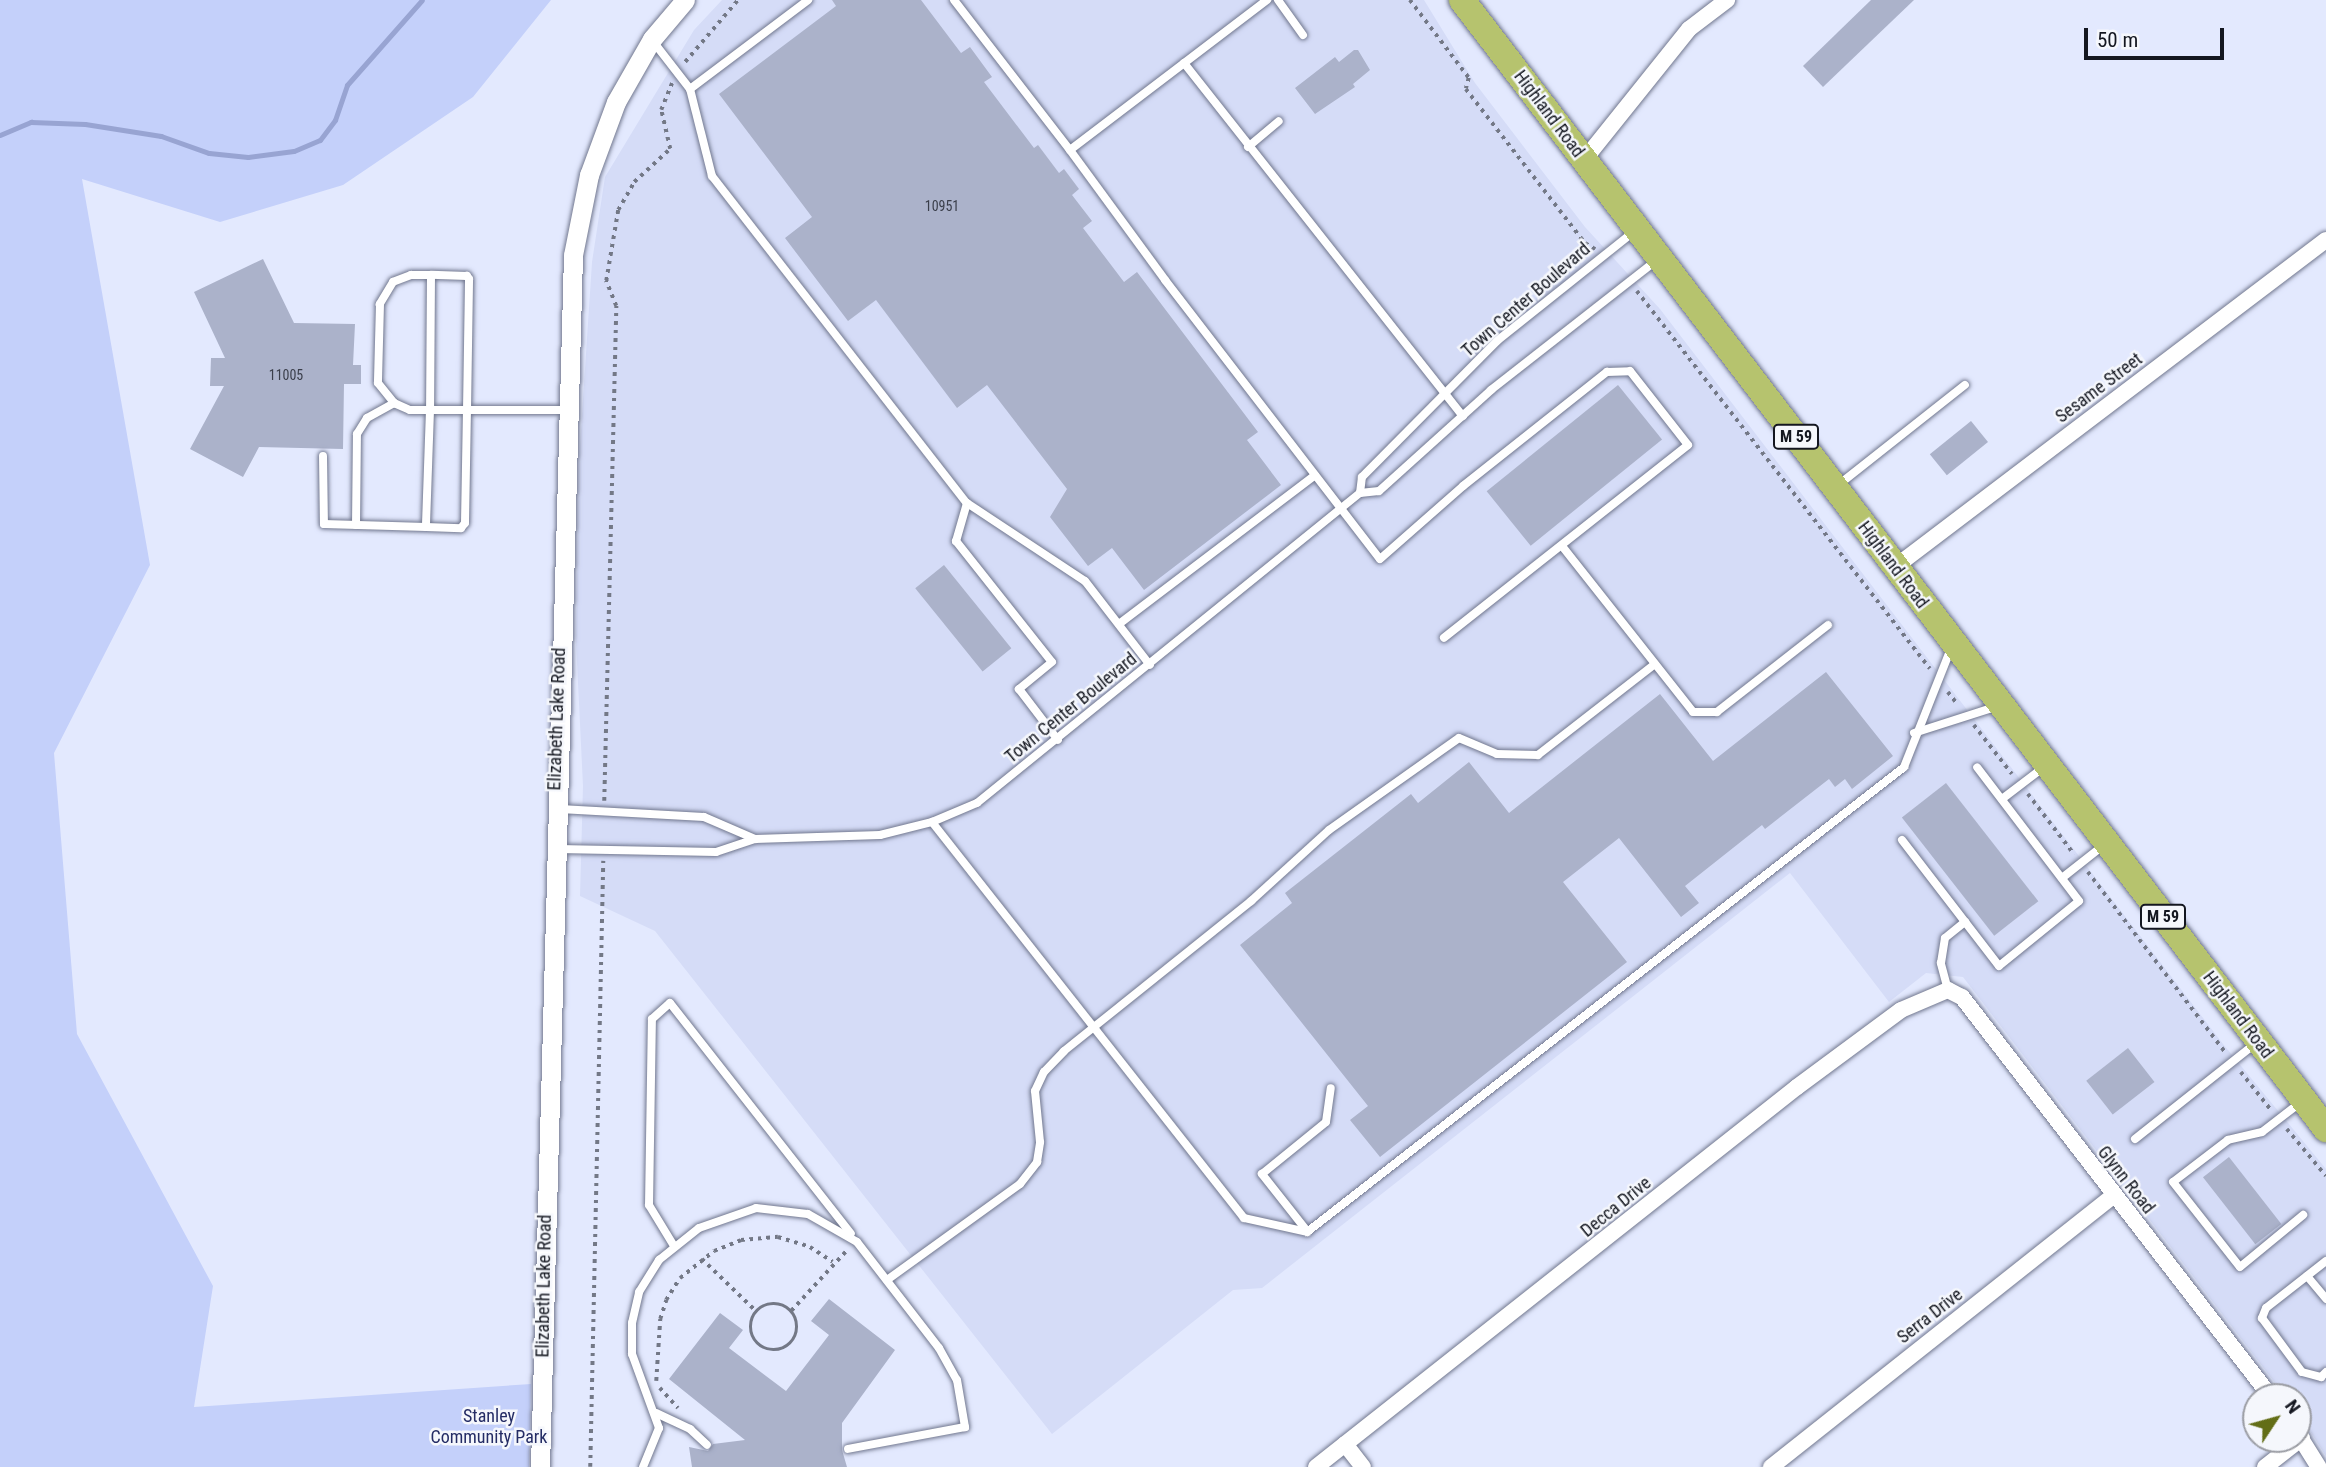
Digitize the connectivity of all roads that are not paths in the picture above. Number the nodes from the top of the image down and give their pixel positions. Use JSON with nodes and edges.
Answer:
{"nodes":[{"id":1,"x":685,"y":0,"type":"edge"},
{"id":2,"x":808,"y":0,"type":"edge"},
{"id":3,"x":954,"y":0,"type":"edge"},
{"id":4,"x":1267,"y":0,"type":"edge"},
{"id":5,"x":1278,"y":0,"type":"edge"},
{"id":6,"x":1462,"y":0,"type":"edge"},
{"id":7,"x":1727,"y":0,"type":"edge"},
{"id":8,"x":1303,"y":35,"type":"dead end"},
{"id":9,"x":652,"y":39,"type":"junction"},
{"id":10,"x":1184,"y":63,"type":"junction"},
{"id":11,"x":690,"y":89,"type":"junction"},
{"id":12,"x":1279,"y":121,"type":"dead end"},
{"id":13,"x":1248,"y":147,"type":"junction"},
{"id":14,"x":1070,"y":150,"type":"junction"},
{"id":15,"x":1584,"y":160,"type":"junction"},
{"id":16,"x":1637,"y":229,"type":"junction"},
{"id":17,"x":2326,"y":240,"type":"edge"},
{"id":18,"x":1659,"y":258,"type":"junction"},
{"id":19,"x":431,"y":275,"type":"junction"},
{"id":20,"x":1965,"y":385,"type":"dead end"},
{"id":21,"x":1446,"y":393,"type":"junction"},
{"id":22,"x":394,"y":403,"type":"junction"},
{"id":23,"x":430,"y":410,"type":"junction"},
{"id":24,"x":467,"y":410,"type":"junction"},
{"id":25,"x":566,"y":410,"type":"junction"},
{"id":26,"x":1463,"y":416,"type":"junction"},
{"id":27,"x":323,"y":456,"type":"dead end"},
{"id":28,"x":1315,"y":475,"type":"junction"},
{"id":29,"x":1835,"y":488,"type":"junction"},
{"id":30,"x":1360,"y":493,"type":"junction"},
{"id":31,"x":967,"y":503,"type":"junction"},
{"id":32,"x":1341,"y":510,"type":"junction"},
{"id":33,"x":356,"y":525,"type":"junction"},
{"id":34,"x":426,"y":527,"type":"junction"},
{"id":35,"x":1562,"y":546,"type":"junction"},
{"id":36,"x":1895,"y":567,"type":"junction"},
{"id":37,"x":1119,"y":624,"type":"junction"},
{"id":38,"x":1828,"y":625,"type":"dead end"},
{"id":39,"x":1444,"y":638,"type":"dead end"},
{"id":40,"x":1954,"y":644,"type":"junction"},
{"id":41,"x":1655,"y":663,"type":"junction"},
{"id":42,"x":1150,"y":665,"type":"junction"},
{"id":43,"x":2000,"y":705,"type":"junction"},
{"id":44,"x":1914,"y":733,"type":"junction"},
{"id":45,"x":1058,"y":740,"type":"junction"},
{"id":46,"x":2046,"y":765,"type":"junction"},
{"id":47,"x":1978,"y":767,"type":"dead end"},
{"id":48,"x":2002,"y":799,"type":"junction"},
{"id":49,"x":555,"y":809,"type":"junction"},
{"id":50,"x":932,"y":822,"type":"junction"},
{"id":51,"x":755,"y":839,"type":"junction"},
{"id":52,"x":1902,"y":840,"type":"dead end"},
{"id":53,"x":2106,"y":843,"type":"junction"},
{"id":54,"x":554,"y":849,"type":"junction"},
{"id":55,"x":2062,"y":878,"type":"junction"},
{"id":56,"x":1965,"y":922,"type":"junction"},
{"id":57,"x":1948,"y":990,"type":"junction"},
{"id":58,"x":1093,"y":1026,"type":"junction"},
{"id":59,"x":2258,"y":1042,"type":"junction"},
{"id":60,"x":1331,"y":1088,"type":"dead end"},
{"id":61,"x":2303,"y":1101,"type":"junction"},
{"id":62,"x":2326,"y":1129,"type":"edge"},
{"id":63,"x":2135,"y":1139,"type":"dead end"},
{"id":64,"x":2113,"y":1196,"type":"junction"},
{"id":65,"x":2304,"y":1215,"type":"dead end"},
{"id":66,"x":1307,"y":1232,"type":"junction"},
{"id":67,"x":857,"y":1242,"type":"junction"},
{"id":68,"x":674,"y":1246,"type":"junction"},
{"id":69,"x":2326,"y":1260,"type":"edge"},
{"id":70,"x":2307,"y":1276,"type":"junction"},
{"id":71,"x":887,"y":1280,"type":"junction"},
{"id":72,"x":2326,"y":1299,"type":"edge"},
{"id":73,"x":2326,"y":1373,"type":"edge"},
{"id":74,"x":2260,"y":1383,"type":"edge"},
{"id":75,"x":656,"y":1413,"type":"junction"},
{"id":76,"x":1345,"y":1444,"type":"junction"},
{"id":77,"x":707,"y":1445,"type":"dead end"},
{"id":78,"x":848,"y":1449,"type":"dead end"},
{"id":79,"x":2281,"y":1453,"type":"edge"},
{"id":80,"x":540,"y":1467,"type":"edge"},
{"id":81,"x":643,"y":1467,"type":"edge"},
{"id":82,"x":1316,"y":1467,"type":"edge"},
{"id":83,"x":1363,"y":1467,"type":"edge"},
{"id":84,"x":1771,"y":1467,"type":"edge"},
{"id":85,"x":2265,"y":1467,"type":"edge"}],
"edges":[{"from":1,"to":9,"type":"street","name":"Elizabeth Lake Road"},
{"from":2,"to":11,"type":"lane"},
{"from":3,"to":14,"type":"lane"},
{"from":4,"to":10,"type":"lane"},
{"from":5,"to":8,"type":"lane"},
{"from":6,"to":15,"type":"highway","name":"Highland Road","number":"M 59"},
{"from":7,"to":15,"type":"street"},
{"from":9,"to":11,"type":"lane"},
{"from":9,"to":25,"type":"street","name":"Elizabeth Lake Road"},
{"from":10,"to":13,"type":"lane"},
{"from":10,"to":14,"type":"lane"},
{"from":11,"to":31,"type":"lane"},
{"from":12,"to":13,"type":"lane"},
{"from":13,"to":21,"type":"lane"},
{"from":14,"to":28,"type":"lane"},
{"from":15,"to":16,"type":"highway","name":"Highland Road","number":"M 59"},
{"from":16,"to":18,"type":"highway","name":"Highland Road","number":"M 59"},
{"from":16,"to":21,"type":"lane","name":"Town Center Boulevard"},
{"from":17,"to":36,"type":"street","name":"Sesame Street"},
{"from":18,"to":26,"type":"lane","name":"Town Center Boulevard"},
{"from":18,"to":29,"type":"highway","name":"Highland Road","number":"M 59"},
{"from":19,"to":22,"type":"lane"},
{"from":19,"to":23,"type":"lane"},
{"from":19,"to":24,"type":"lane"},
{"from":20,"to":29,"type":"lane"},
{"from":21,"to":26,"type":"lane"},
{"from":21,"to":30,"type":"lane","name":"Town Center Boulevard"},
{"from":22,"to":23,"type":"lane"},
{"from":22,"to":33,"type":"lane"},
{"from":23,"to":24,"type":"lane"},
{"from":23,"to":34,"type":"lane"},
{"from":24,"to":25,"type":"lane"},
{"from":24,"to":34,"type":"lane"},
{"from":25,"to":49,"type":"street","name":"Elizabeth Lake Road"},
{"from":26,"to":30,"type":"lane","name":"Town Center Boulevard"},
{"from":27,"to":33,"type":"lane"},
{"from":28,"to":32,"type":"lane"},
{"from":28,"to":37,"type":"lane"},
{"from":29,"to":36,"type":"highway","name":"Highland Road","number":"M 59"},
{"from":30,"to":32,"type":"lane","name":"Town Center Boulevard"},
{"from":31,"to":37,"type":"lane"},
{"from":31,"to":45,"type":"lane"},
{"from":32,"to":35,"type":"lane"},
{"from":32,"to":42,"type":"lane","name":"Town Center Boulevard"},
{"from":33,"to":34,"type":"lane"},
{"from":35,"to":39,"type":"lane"},
{"from":35,"to":41,"type":"lane"},
{"from":36,"to":40,"type":"highway","name":"Highland Road","number":"M 59"},
{"from":37,"to":42,"type":"lane"},
{"from":38,"to":41,"type":"lane"},
{"from":40,"to":43,"type":"highway","name":"Highland Road","number":"M 59"},
{"from":40,"to":44,"type":"lane"},
{"from":41,"to":58,"type":"lane"},
{"from":42,"to":45,"type":"lane","name":"Town Center Boulevard"},
{"from":43,"to":44,"type":"lane"},
{"from":43,"to":46,"type":"highway","name":"Highland Road","number":"M 59"},
{"from":44,"to":66,"type":"lane"},
{"from":45,"to":50,"type":"lane","name":"Town Center Boulevard"},
{"from":46,"to":48,"type":"lane"},
{"from":46,"to":53,"type":"highway","name":"Highland Road","number":"M 59"},
{"from":47,"to":48,"type":"lane"},
{"from":48,"to":55,"type":"lane"},
{"from":49,"to":51,"type":"lane","name":"Town Center Boulevard"},
{"from":49,"to":54,"type":"street","name":"Elizabeth Lake Road"},
{"from":50,"to":51,"type":"lane","name":"Town Center Boulevard"},
{"from":50,"to":58,"type":"lane"},
{"from":51,"to":54,"type":"lane","name":"Town Center Boulevard"},
{"from":52,"to":56,"type":"lane"},
{"from":53,"to":55,"type":"lane"},
{"from":53,"to":59,"type":"highway","name":"Highland Road","number":"M 59"},
{"from":54,"to":80,"type":"street","name":"Elizabeth Lake Road"},
{"from":55,"to":56,"type":"lane"},
{"from":56,"to":57,"type":"lane"},
{"from":57,"to":64,"type":"street","name":"Glynn Road"},
{"from":57,"to":76,"type":"street","name":"Decca Drive"},
{"from":58,"to":66,"type":"lane"},
{"from":58,"to":71,"type":"lane"},
{"from":59,"to":61,"type":"highway","name":"Highland Road","number":"M 59"},
{"from":59,"to":63,"type":"lane"},
{"from":60,"to":66,"type":"lane"},
{"from":61,"to":62,"type":"highway","name":"Highland Road","number":"M 59"},
{"from":61,"to":65,"type":"lane"},
{"from":64,"to":74,"type":"street","name":"Glynn Road"},
{"from":64,"to":84,"type":"street","name":"Serra Drive"},
{"from":67,"to":68,"type":"lane"},
{"from":67,"to":68,"type":"lane"},
{"from":67,"to":71,"type":"lane"},
{"from":68,"to":75,"type":"lane"},
{"from":69,"to":70,"type":"lane"},
{"from":70,"to":72,"type":"lane"},
{"from":70,"to":73,"type":"lane"},
{"from":71,"to":78,"type":"lane"},
{"from":75,"to":77,"type":"lane"},
{"from":75,"to":81,"type":"lane"},
{"from":76,"to":82,"type":"street","name":"Decca Drive"},
{"from":76,"to":83,"type":"street"},
{"from":79,"to":85,"type":"street"}]}
